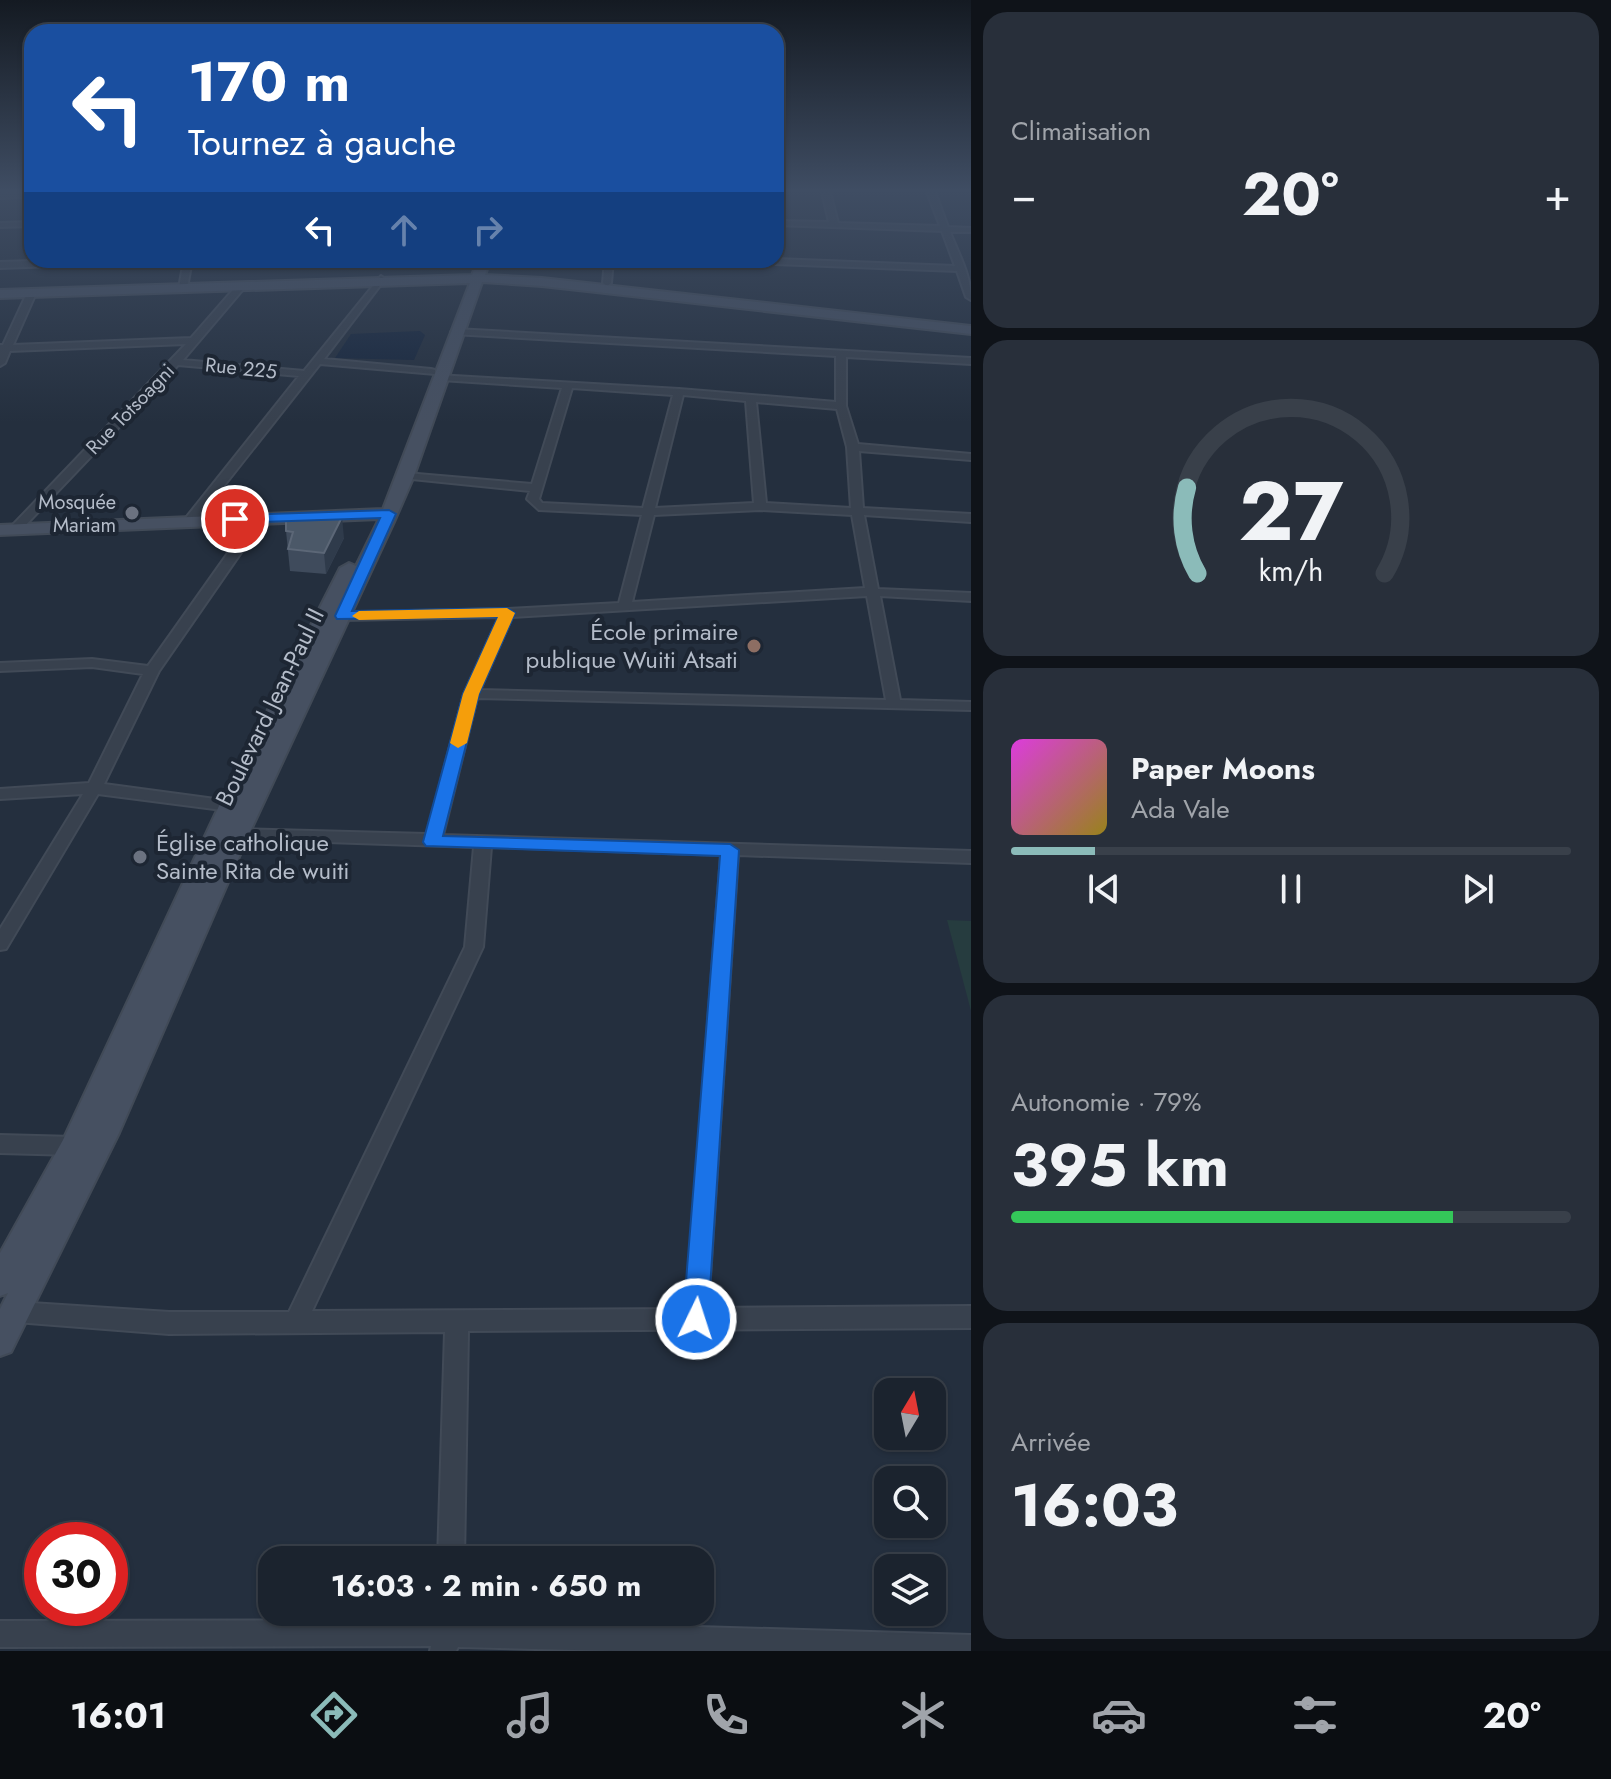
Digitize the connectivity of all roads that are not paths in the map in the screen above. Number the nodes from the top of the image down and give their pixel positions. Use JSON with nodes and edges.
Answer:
{"nodes":[{"id":1,"x":186,"y":269,"type":"edge"},
{"id":2,"x":608,"y":269,"type":"edge"},
{"id":3,"x":962,"y":269,"type":"edge"},
{"id":4,"x":474,"y":271,"type":"edge"},
{"id":5,"x":381,"y":279,"type":"junction"},
{"id":6,"x":607,"y":283,"type":"junction"},
{"id":7,"x":242,"y":285,"type":"junction"},
{"id":8,"x":183,"y":288,"type":"junction"},
{"id":9,"x":31,"y":293,"type":"junction"},
{"id":10,"x":0,"y":294,"type":"edge"},
{"id":11,"x":971,"y":297,"type":"edge"},
{"id":12,"x":971,"y":323,"type":"edge"},
{"id":13,"x":971,"y":330,"type":"edge"},
{"id":14,"x":456,"y":332,"type":"junction"},
{"id":15,"x":191,"y":341,"type":"junction"},
{"id":16,"x":3,"y":348,"type":"edge"},
{"id":17,"x":841,"y":355,"type":"junction"},
{"id":18,"x":317,"y":361,"type":"junction"},
{"id":19,"x":971,"y":361,"type":"edge"},
{"id":20,"x":176,"y":362,"type":"junction"},
{"id":21,"x":0,"y":363,"type":"edge"},
{"id":22,"x":306,"y":374,"type":"junction"},
{"id":23,"x":436,"y":375,"type":"junction"},
{"id":24,"x":567,"y":387,"type":"junction"},
{"id":25,"x":679,"y":392,"type":"junction"},
{"id":26,"x":751,"y":399,"type":"junction"},
{"id":27,"x":841,"y":406,"type":"junction"},
{"id":28,"x":853,"y":447,"type":"junction"},
{"id":29,"x":971,"y":457,"type":"edge"},
{"id":30,"x":406,"y":476,"type":"junction"},
{"id":31,"x":536,"y":488,"type":"junction"},
{"id":32,"x":760,"y":506,"type":"junction"},
{"id":33,"x":857,"y":511,"type":"junction"},
{"id":34,"x":648,"y":512,"type":"junction"},
{"id":35,"x":971,"y":518,"type":"edge"},
{"id":36,"x":378,"y":520,"type":"junction"},
{"id":37,"x":189,"y":522,"type":"junction"},
{"id":38,"x":256,"y":523,"type":"junction"},
{"id":39,"x":8,"y":529,"type":"edge"},
{"id":40,"x":0,"y":539,"type":"edge"},
{"id":41,"x":870,"y":592,"type":"junction"},
{"id":42,"x":971,"y":597,"type":"edge"},
{"id":43,"x":625,"y":604,"type":"junction"},
{"id":44,"x":507,"y":613,"type":"junction"},
{"id":45,"x":343,"y":616,"type":"junction"},
{"id":46,"x":0,"y":667,"type":"edge"},
{"id":47,"x":152,"y":671,"type":"junction"},
{"id":48,"x":471,"y":694,"type":"junction"},
{"id":49,"x":894,"y":704,"type":"junction"},
{"id":50,"x":971,"y":706,"type":"edge"},
{"id":51,"x":94,"y":788,"type":"junction"},
{"id":52,"x":0,"y":794,"type":"edge"},
{"id":53,"x":230,"y":806,"type":"junction"},
{"id":54,"x":238,"y":834,"type":"junction"},
{"id":55,"x":433,"y":842,"type":"junction"},
{"id":56,"x":483,"y":842,"type":"junction"},
{"id":57,"x":730,"y":850,"type":"junction"},
{"id":58,"x":971,"y":857,"type":"edge"},
{"id":59,"x":1,"y":940,"type":"edge"},
{"id":60,"x":0,"y":1144,"type":"edge"},
{"id":61,"x":74,"y":1146,"type":"junction"},
{"id":62,"x":0,"y":1282,"type":"edge"},
{"id":63,"x":16,"y":1312,"type":"junction"},
{"id":64,"x":971,"y":1317,"type":"edge"},
{"id":65,"x":696,"y":1319,"type":"junction"},
{"id":66,"x":296,"y":1321,"type":"junction"},
{"id":67,"x":457,"y":1322,"type":"junction"},
{"id":68,"x":0,"y":1341,"type":"edge"},
{"id":69,"x":451,"y":1546,"type":"edge"},
{"id":70,"x":448,"y":1632,"type":"edge"},
{"id":71,"x":0,"y":1634,"type":"edge"},
{"id":72,"x":137,"y":1643,"type":"edge"},
{"id":73,"x":718,"y":1646,"type":"edge"},
{"id":74,"x":971,"y":1648,"type":"edge"}],
"edges":[{"from":1,"to":8,"type":"street"},
{"from":2,"to":6,"type":"street"},
{"from":3,"to":11,"type":"street"},
{"from":4,"to":5,"type":"main road"},
{"from":4,"to":6,"type":"main road"},
{"from":4,"to":13,"type":"main road"},
{"from":4,"to":14,"type":"main road","name":"Boulevard Jean-Paul II"},
{"from":4,"to":23,"type":"main road","name":"Boulevard Jean-Paul II"},
{"from":5,"to":7,"type":"main road"},
{"from":5,"to":18,"type":"street"},
{"from":6,"to":12,"type":"main road"},
{"from":7,"to":8,"type":"main road"},
{"from":7,"to":15,"type":"street","name":"Rue Totsoagni"},
{"from":8,"to":9,"type":"main road"},
{"from":9,"to":10,"type":"main road"},
{"from":9,"to":16,"type":"street"},
{"from":14,"to":17,"type":"street"},
{"from":14,"to":23,"type":"main road","name":"Boulevard Jean-Paul II"},
{"from":15,"to":16,"type":"street"},
{"from":15,"to":20,"type":"street","name":"Rue Totsoagni"},
{"from":16,"to":21,"type":"street"},
{"from":17,"to":19,"type":"street"},
{"from":17,"to":27,"type":"street"},
{"from":18,"to":22,"type":"street"},
{"from":18,"to":23,"type":"street"},
{"from":20,"to":22,"type":"street","name":"Rue 225"},
{"from":20,"to":39,"type":"street","name":"Rue Totsoagni"},
{"from":22,"to":37,"type":"street"},
{"from":23,"to":24,"type":"street"},
{"from":23,"to":30,"type":"main road","name":"Boulevard Jean-Paul II"},
{"from":23,"to":36,"type":"main road","name":"Boulevard Jean-Paul II"},
{"from":24,"to":25,"type":"street"},
{"from":24,"to":31,"type":"street"},
{"from":25,"to":26,"type":"street"},
{"from":25,"to":34,"type":"street"},
{"from":26,"to":27,"type":"street"},
{"from":26,"to":32,"type":"street"},
{"from":27,"to":28,"type":"street"},
{"from":28,"to":29,"type":"street"},
{"from":28,"to":33,"type":"street"},
{"from":30,"to":31,"type":"street"},
{"from":30,"to":36,"type":"main road","name":"Boulevard Jean-Paul II"},
{"from":31,"to":34,"type":"street"},
{"from":32,"to":33,"type":"street"},
{"from":32,"to":34,"type":"street"},
{"from":33,"to":35,"type":"street"},
{"from":33,"to":41,"type":"street"},
{"from":34,"to":43,"type":"street"},
{"from":36,"to":38,"type":"main road"},
{"from":36,"to":45,"type":"main road","name":"Boulevard Jean-Paul II"},
{"from":36,"to":53,"type":"main road","name":"Boulevard Jean-Paul II"},
{"from":37,"to":38,"type":"main road"},
{"from":37,"to":39,"type":"main road"},
{"from":38,"to":40,"type":"main road"},
{"from":38,"to":47,"type":"street"},
{"from":41,"to":42,"type":"street"},
{"from":41,"to":43,"type":"street"},
{"from":41,"to":49,"type":"street"},
{"from":43,"to":44,"type":"street"},
{"from":44,"to":45,"type":"street"},
{"from":44,"to":48,"type":"street"},
{"from":45,"to":54,"type":"main road","name":"Boulevard Jean-Paul II"},
{"from":46,"to":47,"type":"street"},
{"from":47,"to":51,"type":"street"},
{"from":48,"to":49,"type":"street"},
{"from":48,"to":55,"type":"street"},
{"from":49,"to":50,"type":"street"},
{"from":51,"to":52,"type":"street"},
{"from":51,"to":53,"type":"street"},
{"from":51,"to":59,"type":"street"},
{"from":53,"to":61,"type":"main road","name":"Boulevard Jean-Paul II"},
{"from":54,"to":55,"type":"street"},
{"from":54,"to":63,"type":"main road","name":"Boulevard Jean-Paul II"},
{"from":55,"to":56,"type":"street"},
{"from":56,"to":57,"type":"street"},
{"from":56,"to":66,"type":"street"},
{"from":57,"to":58,"type":"street"},
{"from":57,"to":65,"type":"street"},
{"from":60,"to":61,"type":"street"},
{"from":61,"to":62,"type":"main road","name":"Boulevard Jean-Paul II"},
{"from":63,"to":66,"type":"street"},
{"from":63,"to":68,"type":"main road","name":"Boulevard Jean-Paul II"},
{"from":64,"to":65,"type":"street"},
{"from":65,"to":67,"type":"street"},
{"from":66,"to":67,"type":"street"},
{"from":67,"to":69,"type":"street"},
{"from":70,"to":72,"type":"street"},
{"from":70,"to":73,"type":"street"},
{"from":71,"to":72,"type":"street"},
{"from":73,"to":74,"type":"street"}]}
